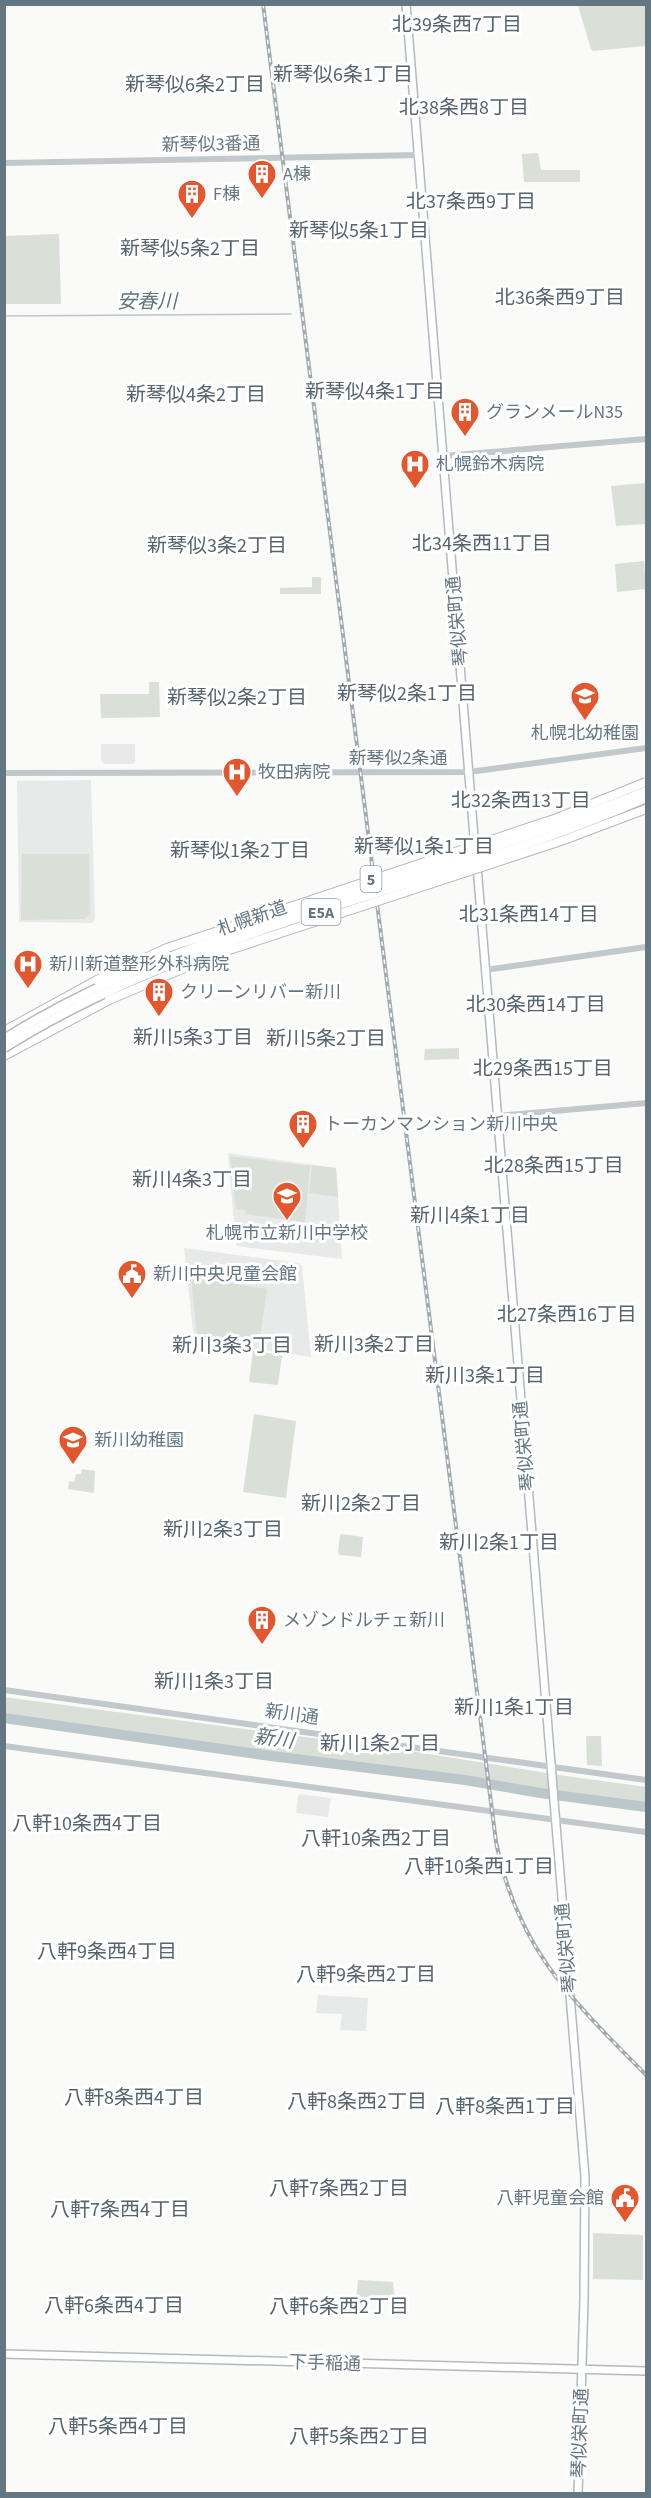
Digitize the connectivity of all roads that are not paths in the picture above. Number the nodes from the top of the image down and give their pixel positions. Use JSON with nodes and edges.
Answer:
{"nodes":[{"id":1,"x":406,"y":4,"type":"edge"},
{"id":2,"x":419,"y":155,"type":"junction"},
{"id":3,"x":4,"y":163,"type":"edge"},
{"id":4,"x":646,"y":439,"type":"edge"},
{"id":5,"x":443,"y":456,"type":"junction"},
{"id":6,"x":646,"y":748,"type":"edge"},
{"id":7,"x":469,"y":772,"type":"junction"},
{"id":8,"x":4,"y":773,"type":"edge"},
{"id":9,"x":646,"y":782,"type":"edge"},
{"id":10,"x":646,"y":791,"type":"edge"},
{"id":11,"x":646,"y":798,"type":"edge"},
{"id":12,"x":646,"y":809,"type":"edge"},
{"id":13,"x":646,"y":947,"type":"edge"},
{"id":14,"x":485,"y":970,"type":"junction"},
{"id":15,"x":4,"y":1031,"type":"edge"},
{"id":16,"x":4,"y":1039,"type":"edge"},
{"id":17,"x":4,"y":1048,"type":"edge"},
{"id":18,"x":4,"y":1056,"type":"edge"},
{"id":19,"x":646,"y":1103,"type":"edge"},
{"id":20,"x":497,"y":1116,"type":"junction"},
{"id":21,"x":4,"y":1690,"type":"edge"},
{"id":22,"x":4,"y":1746,"type":"edge"},
{"id":23,"x":551,"y":1766,"type":"junction"},
{"id":24,"x":646,"y":1779,"type":"edge"},
{"id":25,"x":556,"y":1820,"type":"junction"},
{"id":26,"x":646,"y":1832,"type":"edge"},
{"id":27,"x":4,"y":2354,"type":"edge"},
{"id":28,"x":582,"y":2369,"type":"junction"},
{"id":29,"x":646,"y":2371,"type":"edge"},
{"id":30,"x":578,"y":2493,"type":"edge"}],
"edges":[{"from":1,"to":2,"type":"main road","name":"琴似栄町通"},
{"from":2,"to":3,"type":"street","name":"新琴似3番通"},
{"from":2,"to":5,"type":"main road","name":"琴似栄町通"},
{"from":4,"to":5,"type":"street"},
{"from":5,"to":7,"type":"main road","name":"琴似栄町通"},
{"from":6,"to":7,"type":"street","name":"新琴似2条通"},
{"from":7,"to":8,"type":"street","name":"新琴似2条通"},
{"from":7,"to":14,"type":"main road","name":"琴似栄町通"},
{"from":9,"to":15,"type":"highway","name":"札幌新道","number":"5","bridge":true},
{"from":10,"to":16,"type":"highway","number":"E5A","bridge":true},
{"from":11,"to":17,"type":"highway","number":"E5A","bridge":true},
{"from":12,"to":18,"type":"highway","name":"札幌新道","number":"5","bridge":true},
{"from":13,"to":14,"type":"street"},
{"from":14,"to":20,"type":"main road","name":"琴似栄町通"},
{"from":19,"to":20,"type":"street"},
{"from":20,"to":23,"type":"main road","name":"琴似栄町通"},
{"from":21,"to":23,"type":"street","name":"新川通"},
{"from":22,"to":25,"type":"street"},
{"from":23,"to":24,"type":"street","name":"新川通"},
{"from":23,"to":25,"type":"main road","name":"琴似栄町通"},
{"from":25,"to":26,"type":"street"},
{"from":25,"to":28,"type":"main road","name":"琴似栄町通"},
{"from":27,"to":28,"type":"main road","name":"下手稲通"},
{"from":28,"to":29,"type":"main road","name":"下手稲通"},
{"from":28,"to":30,"type":"main road","name":"琴似栄町通"}]}
